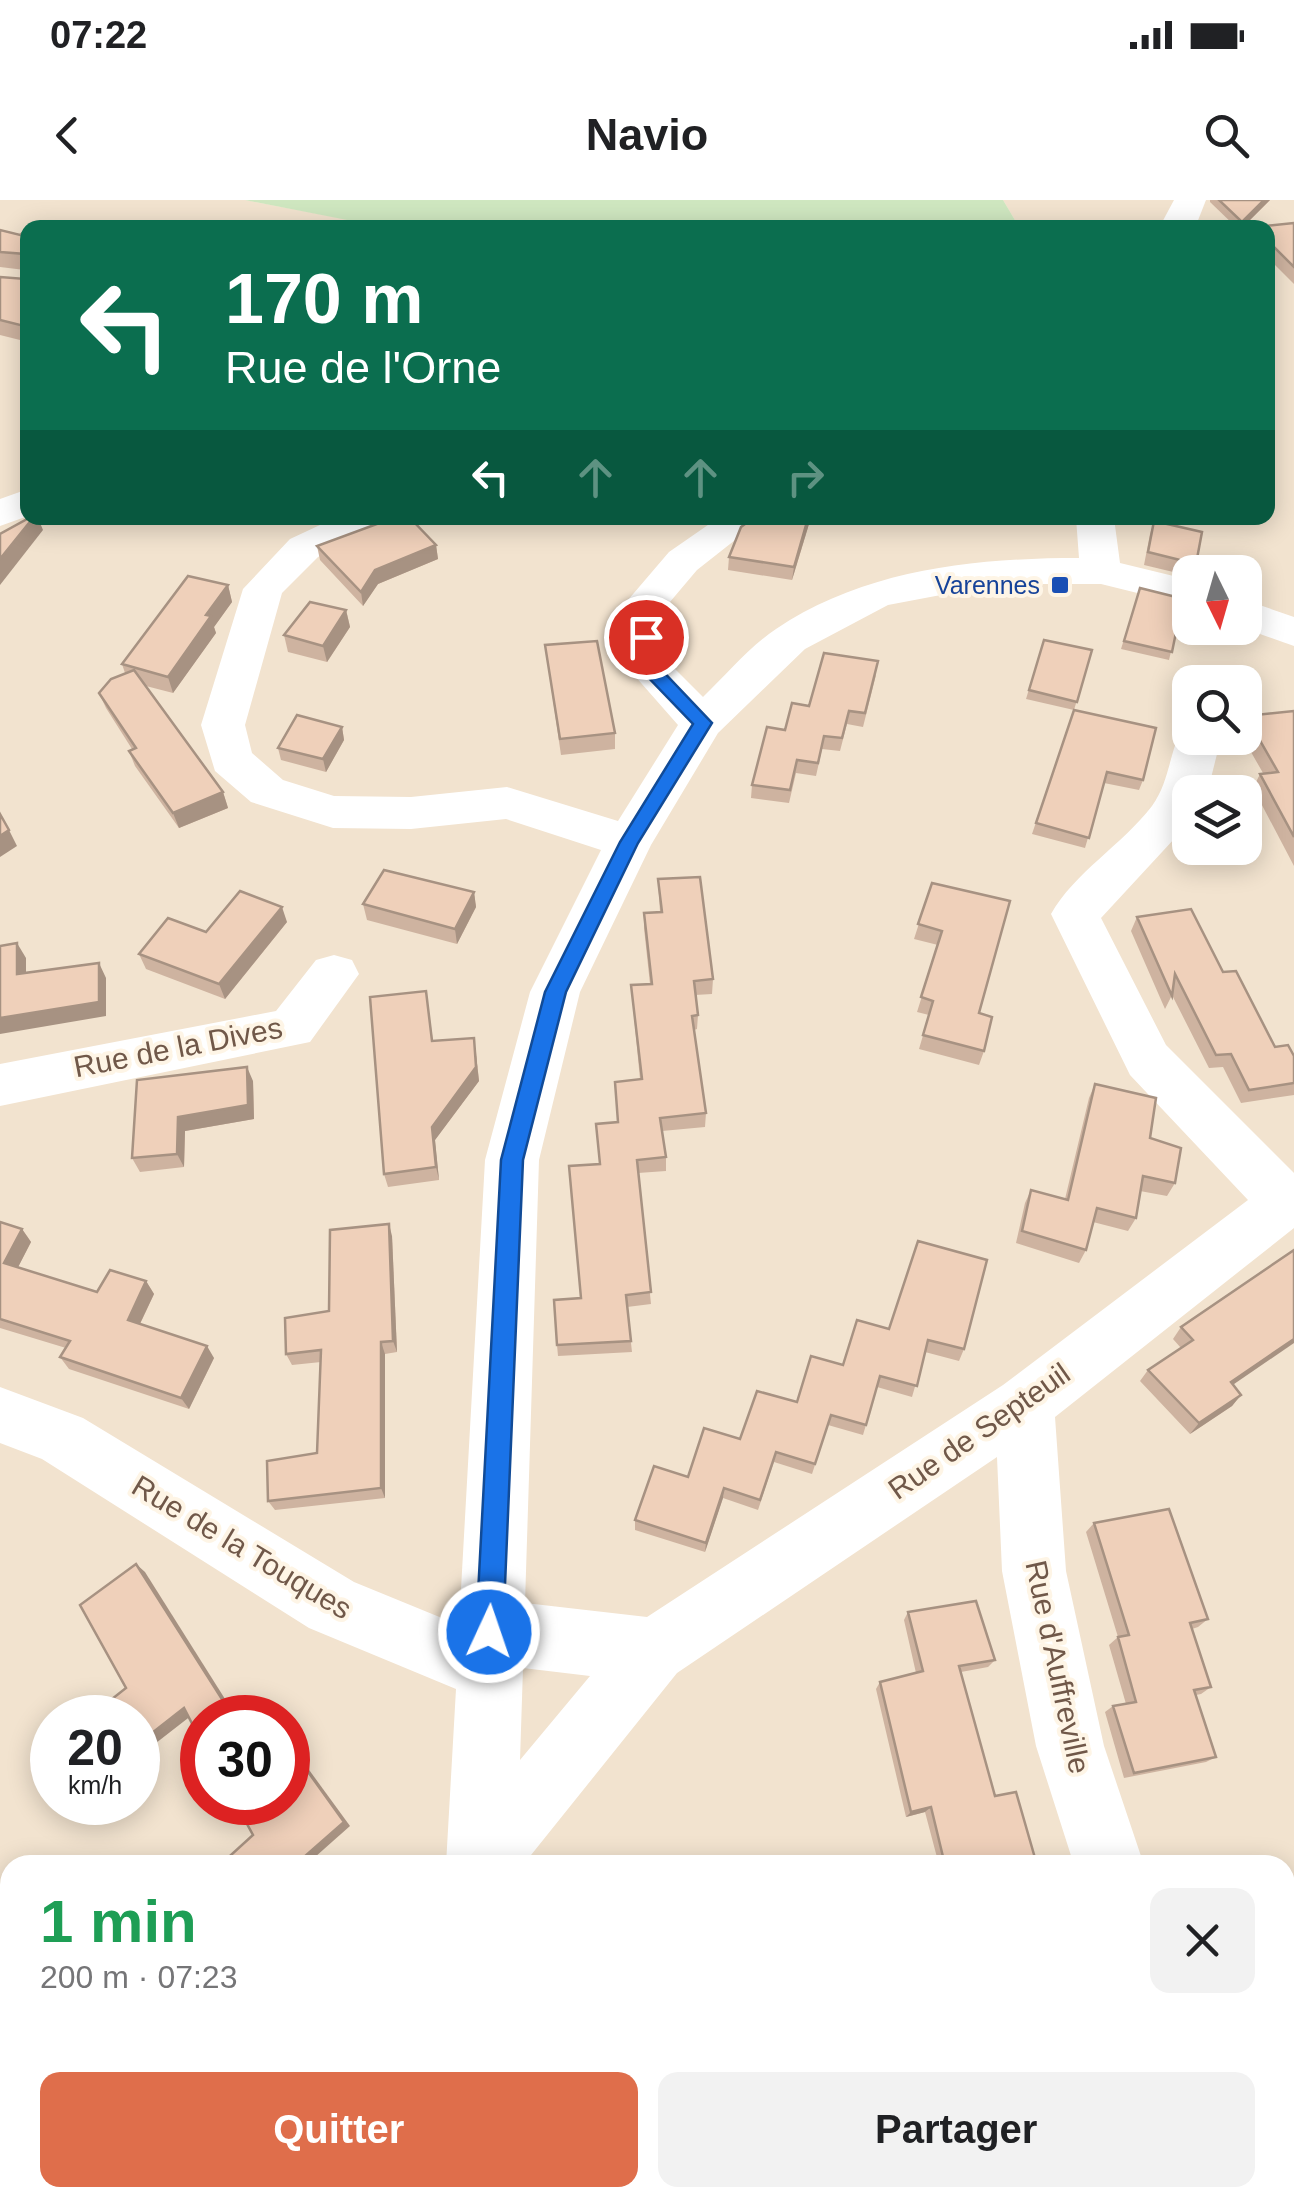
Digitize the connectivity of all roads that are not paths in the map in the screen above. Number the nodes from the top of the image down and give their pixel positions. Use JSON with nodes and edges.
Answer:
{"nodes":[{"id":1,"x":352,"y":525,"type":"edge"},
{"id":2,"x":733,"y":525,"type":"edge"},
{"id":3,"x":1097,"y":525,"type":"edge"},
{"id":4,"x":1100,"y":572,"type":"junction"},
{"id":5,"x":1172,"y":589,"type":"edge"},
{"id":6,"x":1262,"y":620,"type":"edge"},
{"id":7,"x":1294,"y":632,"type":"edge"},
{"id":8,"x":702,"y":723,"type":"junction"},
{"id":9,"x":1197,"y":755,"type":"edge"},
{"id":10,"x":630,"y":842,"type":"junction"},
{"id":11,"x":334,"y":974,"type":"dead end"},
{"id":12,"x":0,"y":1085,"type":"edge"},
{"id":13,"x":1290,"y":1199,"type":"edge"},
{"id":14,"x":1024,"y":1405,"type":"junction"},
{"id":15,"x":0,"y":1415,"type":"edge"},
{"id":16,"x":654,"y":1650,"type":"junction"},
{"id":17,"x":489,"y":1651,"type":"junction"},
{"id":18,"x":481,"y":1855,"type":"edge"},
{"id":19,"x":487,"y":1855,"type":"edge"},
{"id":20,"x":1107,"y":1855,"type":"edge"}],
"edges":[{"from":1,"to":10,"type":"street"},
{"from":2,"to":8,"type":"street"},
{"from":3,"to":4,"type":"street"},
{"from":4,"to":5,"type":"street"},
{"from":4,"to":8,"type":"street"},
{"from":6,"to":7,"type":"street"},
{"from":8,"to":10,"type":"street"},
{"from":9,"to":13,"type":"street"},
{"from":10,"to":17,"type":"street"},
{"from":11,"to":12,"type":"street","name":"Rue de la Dives"},
{"from":13,"to":14,"type":"street","name":"Rue de Septeuil"},
{"from":14,"to":16,"type":"street","name":"Rue de Septeuil"},
{"from":14,"to":20,"type":"street","name":"Rue d'Auffreville"},
{"from":15,"to":17,"type":"street","name":"Rue de la Touques"},
{"from":16,"to":17,"type":"street"},
{"from":16,"to":19,"type":"street","name":"Rue de Septeuil"},
{"from":17,"to":18,"type":"street"}]}
